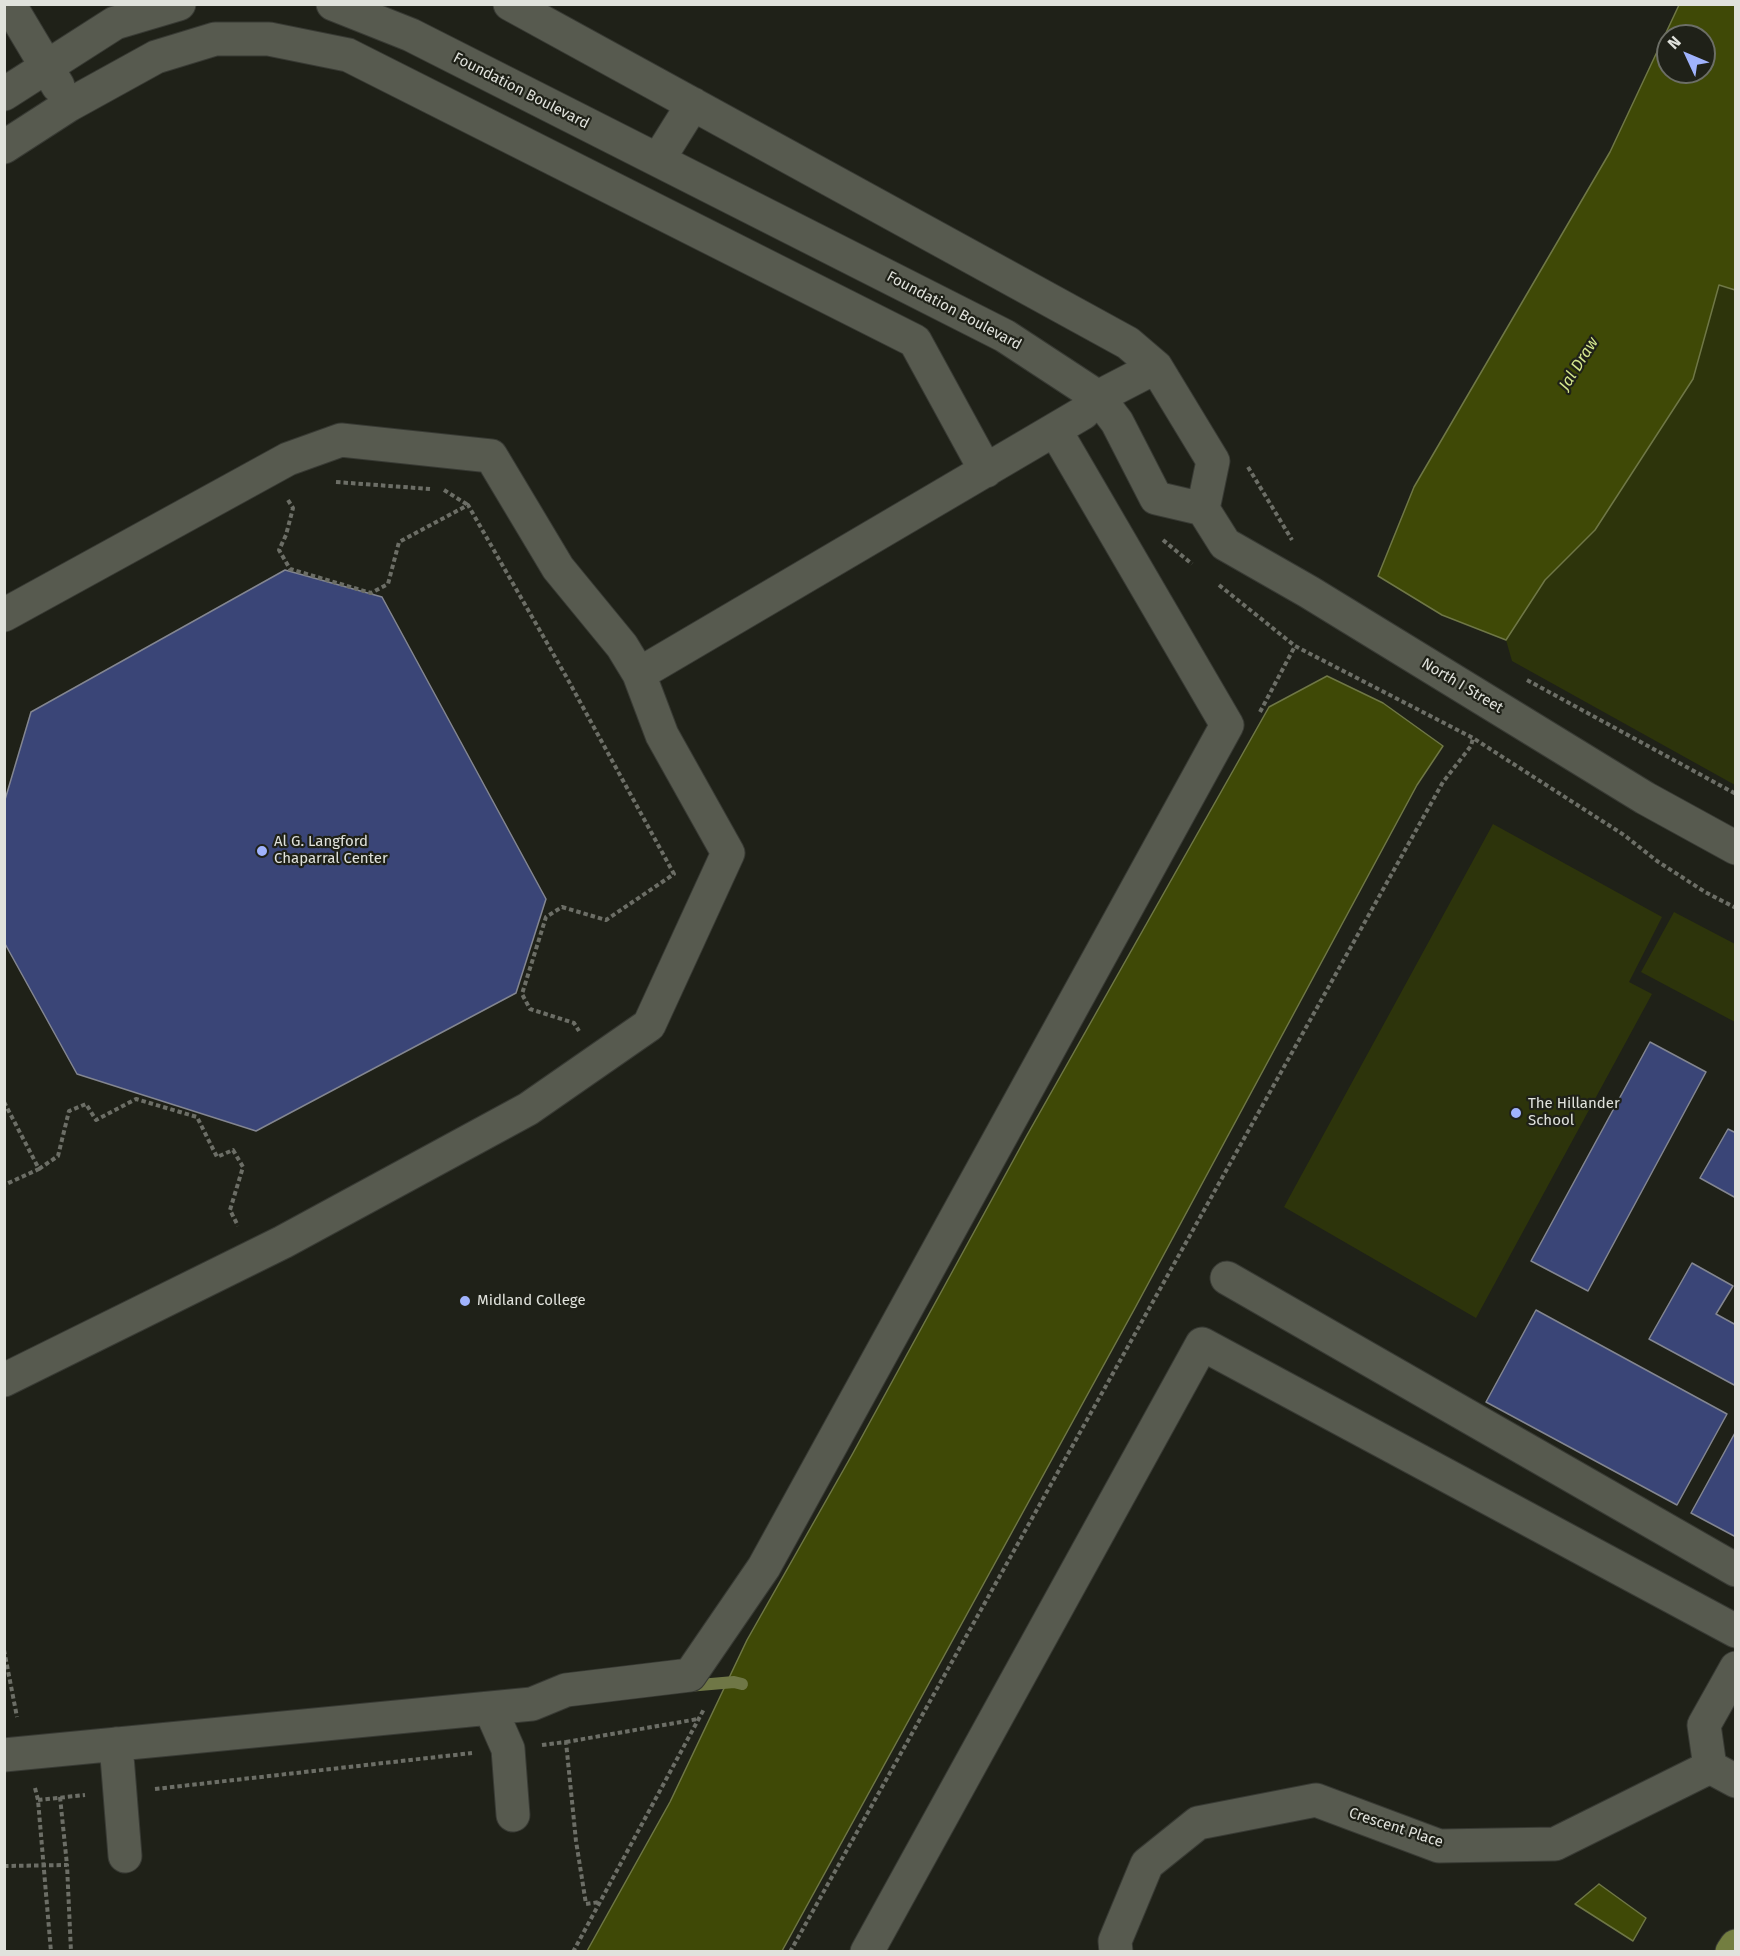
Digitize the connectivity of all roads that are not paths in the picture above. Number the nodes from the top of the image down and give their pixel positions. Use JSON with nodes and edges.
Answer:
{"nodes":[{"id":1,"x":179,"y":4,"type":"edge"},
{"id":2,"x":333,"y":4,"type":"edge"},
{"id":3,"x":510,"y":4,"type":"edge"},
{"id":4,"x":17,"y":13,"type":"edge"},
{"id":5,"x":110,"y":14,"type":"edge"},
{"id":6,"x":144,"y":64,"type":"junction"},
{"id":7,"x":46,"y":67,"type":"junction"},
{"id":8,"x":4,"y":94,"type":"edge"},
{"id":9,"x":693,"y":104,"type":"junction"},
{"id":10,"x":69,"y":105,"type":"junction"},
{"id":11,"x":4,"y":147,"type":"edge"},
{"id":12,"x":658,"y":160,"type":"junction"},
{"id":13,"x":1156,"y":367,"type":"junction"},
{"id":14,"x":1098,"y":397,"type":"junction"},
{"id":15,"x":1055,"y":430,"type":"junction"},
{"id":16,"x":986,"y":471,"type":"junction"},
{"id":17,"x":1203,"y":509,"type":"junction"},
{"id":18,"x":4,"y":615,"type":"edge"},
{"id":19,"x":639,"y":674,"type":"junction"},
{"id":20,"x":1736,"y":848,"type":"edge"},
{"id":21,"x":1227,"y":1278,"type":"dead end"},
{"id":22,"x":4,"y":1380,"type":"edge"},
{"id":23,"x":1736,"y":1570,"type":"edge"},
{"id":24,"x":1736,"y":1631,"type":"edge"},
{"id":25,"x":1736,"y":1668,"type":"edge"},
{"id":26,"x":490,"y":1708,"type":"junction"},
{"id":27,"x":116,"y":1744,"type":"junction"},
{"id":28,"x":15,"y":1754,"type":"edge"},
{"id":29,"x":1723,"y":1774,"type":"edge"},
{"id":30,"x":513,"y":1815,"type":"dead end"},
{"id":31,"x":125,"y":1856,"type":"dead end"},
{"id":32,"x":1736,"y":1946,"type":"edge"},
{"id":33,"x":867,"y":1952,"type":"edge"},
{"id":34,"x":1116,"y":1952,"type":"edge"},
{"id":35,"x":1732,"y":1952,"type":"edge"}],
"edges":[{"from":1,"to":5,"type":"street"},
{"from":2,"to":12,"type":"street","name":"Foundation Boulevard"},
{"from":3,"to":9,"type":"street"},
{"from":4,"to":7,"type":"street"},
{"from":5,"to":6,"type":"street"},
{"from":5,"to":7,"type":"street"},
{"from":6,"to":10,"type":"street"},
{"from":6,"to":16,"type":"street"},
{"from":7,"to":8,"type":"street"},
{"from":7,"to":10,"type":"street"},
{"from":9,"to":12,"type":"street"},
{"from":9,"to":13,"type":"street"},
{"from":10,"to":11,"type":"street"},
{"from":12,"to":14,"type":"street","name":"Foundation Boulevard"},
{"from":13,"to":14,"type":"street"},
{"from":13,"to":17,"type":"street"},
{"from":14,"to":15,"type":"street"},
{"from":14,"to":17,"type":"street","name":"Foundation Boulevard"},
{"from":15,"to":16,"type":"street"},
{"from":15,"to":26,"type":"street"},
{"from":16,"to":19,"type":"street"},
{"from":17,"to":20,"type":"street","name":"North I Street"},
{"from":18,"to":19,"type":"street"},
{"from":19,"to":22,"type":"street"},
{"from":21,"to":23,"type":"street"},
{"from":24,"to":33,"type":"street"},
{"from":25,"to":29,"type":"street"},
{"from":26,"to":27,"type":"street"},
{"from":26,"to":30,"type":"street"},
{"from":27,"to":28,"type":"street"},
{"from":27,"to":31,"type":"street"},
{"from":29,"to":34,"type":"street","name":"Crescent Place"},
{"from":32,"to":35,"type":"main road"}]}
